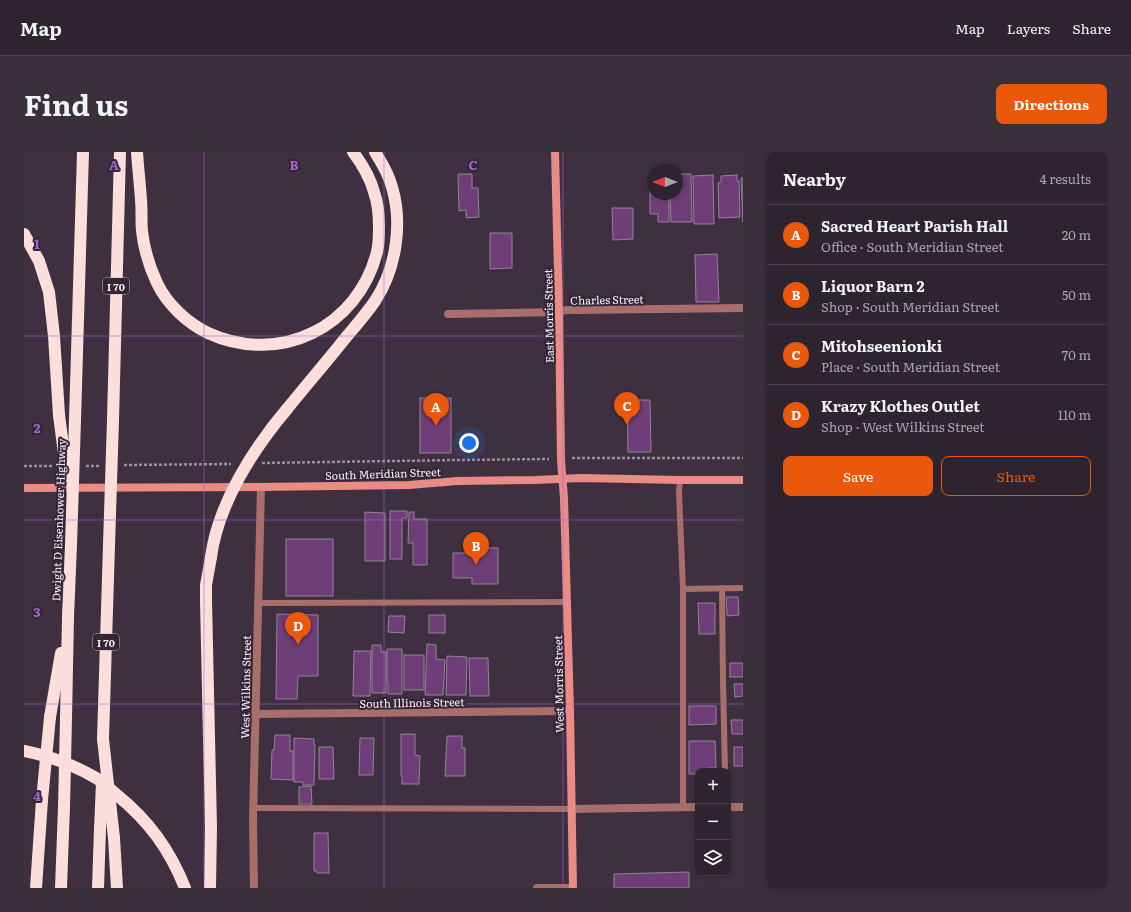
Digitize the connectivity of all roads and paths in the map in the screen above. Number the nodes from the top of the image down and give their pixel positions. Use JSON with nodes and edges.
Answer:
{"nodes":[{"id":1,"x":83,"y":152,"type":"edge"},
{"id":2,"x":120,"y":152,"type":"edge"},
{"id":3,"x":137,"y":152,"type":"edge"},
{"id":4,"x":353,"y":152,"type":"edge"},
{"id":5,"x":376,"y":152,"type":"edge"},
{"id":6,"x":554,"y":152,"type":"edge"},
{"id":7,"x":24,"y":234,"type":"edge"},
{"id":8,"x":743,"y":308,"type":"edge"},
{"id":9,"x":559,"y":312,"type":"junction"},
{"id":10,"x":448,"y":314,"type":"dead end"},
{"id":11,"x":580,"y":458,"type":"dead end"},
{"id":12,"x":743,"y":458,"type":"edge"},
{"id":13,"x":541,"y":460,"type":"dead end"},
{"id":14,"x":258,"y":463,"type":"dead end"},
{"id":15,"x":234,"y":464,"type":"dead end"},
{"id":16,"x":24,"y":466,"type":"edge"},
{"id":17,"x":60,"y":466,"type":"dead end"},
{"id":18,"x":84,"y":466,"type":"dead end"},
{"id":19,"x":100,"y":466,"type":"dead end"},
{"id":20,"x":123,"y":466,"type":"dead end"},
{"id":21,"x":562,"y":479,"type":"junction"},
{"id":22,"x":680,"y":480,"type":"junction"},
{"id":23,"x":743,"y":480,"type":"edge"},
{"id":24,"x":261,"y":487,"type":"junction"},
{"id":25,"x":24,"y":488,"type":"edge"},
{"id":26,"x":72,"y":512,"type":"junction"},
{"id":27,"x":722,"y":588,"type":"junction"},
{"id":28,"x":743,"y":588,"type":"edge"},
{"id":29,"x":682,"y":589,"type":"junction"},
{"id":30,"x":566,"y":602,"type":"junction"},
{"id":31,"x":258,"y":603,"type":"junction"},
{"id":32,"x":68,"y":617,"type":"junction"},
{"id":33,"x":570,"y":711,"type":"junction"},
{"id":34,"x":255,"y":714,"type":"junction"},
{"id":35,"x":103,"y":739,"type":"junction"},
{"id":36,"x":24,"y":751,"type":"edge"},
{"id":37,"x":725,"y":768,"type":"edge"},
{"id":38,"x":695,"y":807,"type":"edge"},
{"id":39,"x":731,"y":807,"type":"edge"},
{"id":40,"x":743,"y":807,"type":"edge"},
{"id":41,"x":253,"y":808,"type":"junction"},
{"id":42,"x":571,"y":808,"type":"junction"},
{"id":43,"x":682,"y":808,"type":"junction"},
{"id":44,"x":36,"y":888,"type":"edge"},
{"id":45,"x":61,"y":888,"type":"edge"},
{"id":46,"x":98,"y":888,"type":"edge"},
{"id":47,"x":117,"y":888,"type":"edge"},
{"id":48,"x":186,"y":888,"type":"edge"},
{"id":49,"x":210,"y":888,"type":"edge"},
{"id":50,"x":254,"y":888,"type":"edge"},
{"id":51,"x":537,"y":888,"type":"edge"},
{"id":52,"x":572,"y":888,"type":"edge"}],
"edges":[{"from":1,"to":26,"type":"highway","name":"Dwight D Eisenhower Highway","bridge":true},
{"from":2,"to":35,"type":"highway","number":"I 70","bridge":true},
{"from":3,"to":4,"type":"highway"},
{"from":5,"to":49,"type":"highway","bridge":true},
{"from":6,"to":9,"type":"main road","name":"East Morris Street"},
{"from":7,"to":26,"type":"highway","bridge":true},
{"from":8,"to":9,"type":"street","name":"Charles Street"},
{"from":9,"to":10,"type":"street","name":"Charles Street"},
{"from":9,"to":21,"type":"main road","name":"East Morris Street"},
{"from":11,"to":12,"type":"path"},
{"from":13,"to":14,"type":"path"},
{"from":15,"to":20,"type":"path"},
{"from":16,"to":17,"type":"path"},
{"from":18,"to":19,"type":"path"},
{"from":21,"to":22,"type":"main road","name":"South Meridian Street"},
{"from":21,"to":24,"type":"main road","name":"South Meridian Street"},
{"from":21,"to":30,"type":"main road","name":"West Morris Street"},
{"from":22,"to":23,"type":"main road","name":"South Meridian Street"},
{"from":22,"to":29,"type":"lane"},
{"from":24,"to":25,"type":"main road","name":"South Meridian Street"},
{"from":24,"to":31,"type":"street","name":"West Wilkins Street"},
{"from":26,"to":32,"type":"highway","name":"Dwight D Eisenhower Highway","bridge":true},
{"from":27,"to":28,"type":"lane"},
{"from":27,"to":29,"type":"lane"},
{"from":27,"to":37,"type":"lane"},
{"from":29,"to":43,"type":"lane"},
{"from":30,"to":31,"type":"lane"},
{"from":30,"to":33,"type":"main road","name":"West Morris Street"},
{"from":31,"to":34,"type":"street","name":"West Wilkins Street"},
{"from":32,"to":44,"type":"highway","bridge":true},
{"from":32,"to":45,"type":"highway","name":"Dwight D Eisenhower Highway","bridge":true},
{"from":33,"to":34,"type":"street","name":"South Illinois Street"},
{"from":33,"to":42,"type":"main road","name":"West Morris Street"},
{"from":34,"to":41,"type":"street","name":"West Wilkins Street"},
{"from":35,"to":46,"type":"highway","number":"I 70","bridge":true},
{"from":35,"to":47,"type":"highway","bridge":true},
{"from":36,"to":48,"type":"highway"},
{"from":38,"to":43,"type":"street"},
{"from":39,"to":40,"type":"street"},
{"from":41,"to":42,"type":"lane"},
{"from":41,"to":50,"type":"street","name":"West Wilkins Street"},
{"from":42,"to":43,"type":"street"},
{"from":42,"to":52,"type":"main road","name":"West Morris Street"},
{"from":51,"to":52,"type":"street"}]}
